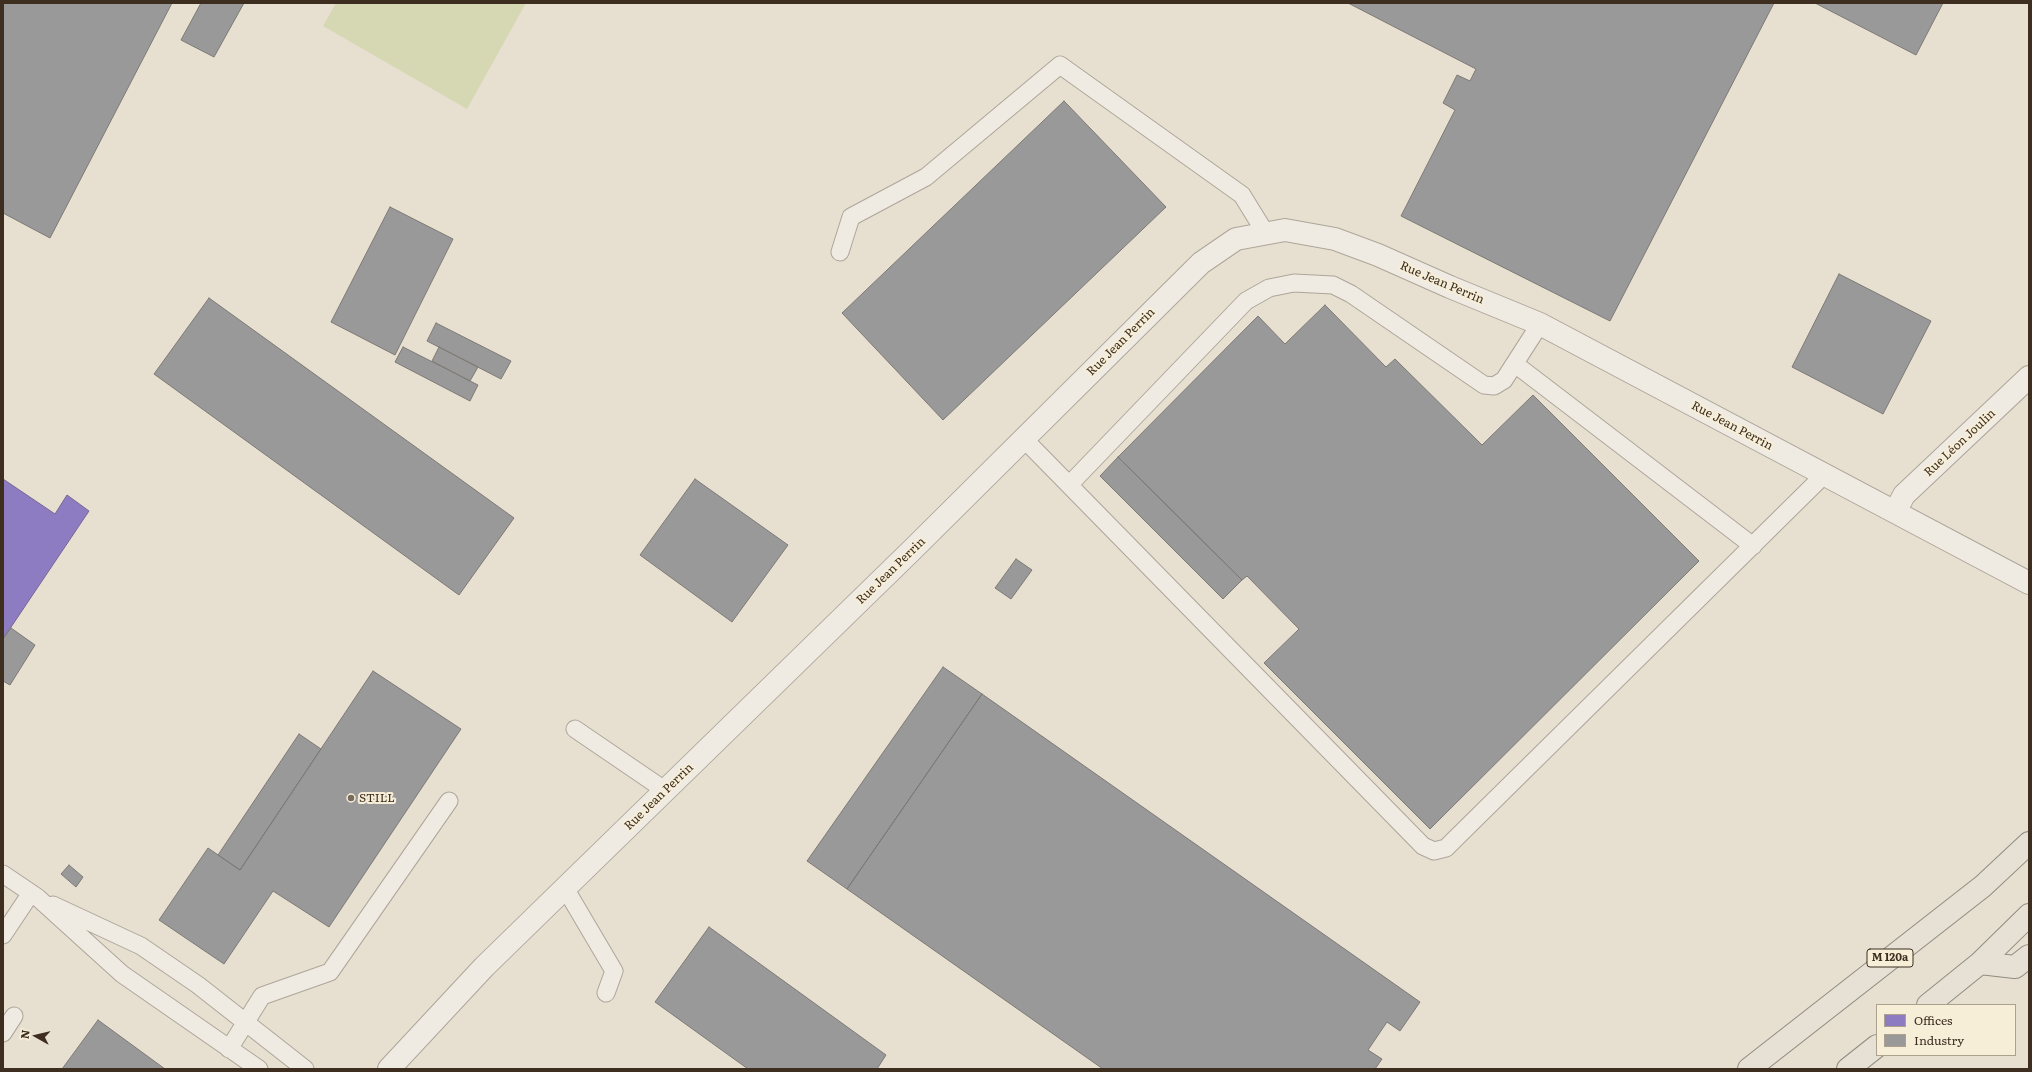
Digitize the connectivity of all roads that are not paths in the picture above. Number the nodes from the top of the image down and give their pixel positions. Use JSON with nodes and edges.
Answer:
{"nodes":[{"id":1,"x":1266,"y":234,"type":"junction"},
{"id":2,"x":840,"y":252,"type":"dead end"},
{"id":3,"x":1540,"y":324,"type":"junction"},
{"id":4,"x":1515,"y":364,"type":"junction"},
{"id":5,"x":2029,"y":377,"type":"edge"},
{"id":6,"x":1024,"y":439,"type":"junction"},
{"id":7,"x":1824,"y":475,"type":"junction"},
{"id":8,"x":1069,"y":485,"type":"junction"},
{"id":9,"x":1895,"y":512,"type":"junction"},
{"id":10,"x":1753,"y":546,"type":"junction"},
{"id":11,"x":2029,"y":582,"type":"edge"},
{"id":12,"x":575,"y":729,"type":"dead end"},
{"id":13,"x":666,"y":791,"type":"junction"},
{"id":14,"x":449,"y":801,"type":"dead end"},
{"id":15,"x":2029,"y":843,"type":"edge"},
{"id":16,"x":3,"y":874,"type":"edge"},
{"id":17,"x":565,"y":888,"type":"junction"},
{"id":18,"x":34,"y":895,"type":"junction"},
{"id":19,"x":2029,"y":915,"type":"edge"},
{"id":20,"x":3,"y":935,"type":"edge"},
{"id":21,"x":2029,"y":956,"type":"edge"},
{"id":22,"x":1980,"y":964,"type":"junction"},
{"id":23,"x":606,"y":994,"type":"dead end"},
{"id":24,"x":1929,"y":1004,"type":"edge"},
{"id":25,"x":14,"y":1016,"type":"dead end"},
{"id":26,"x":245,"y":1024,"type":"junction"},
{"id":27,"x":3,"y":1033,"type":"edge"},
{"id":28,"x":1876,"y":1047,"type":"edge"},
{"id":29,"x":229,"y":1049,"type":"junction"},
{"id":30,"x":259,"y":1069,"type":"edge"},
{"id":31,"x":305,"y":1069,"type":"edge"},
{"id":32,"x":389,"y":1069,"type":"edge"},
{"id":33,"x":1749,"y":1069,"type":"edge"},
{"id":34,"x":1848,"y":1069,"type":"edge"}],
"edges":[{"from":1,"to":2,"type":"lane"},
{"from":1,"to":3,"type":"street","name":"Rue Jean Perrin"},
{"from":1,"to":6,"type":"street","name":"Rue Jean Perrin"},
{"from":3,"to":4,"type":"lane"},
{"from":3,"to":7,"type":"street","name":"Rue Jean Perrin"},
{"from":4,"to":8,"type":"lane"},
{"from":4,"to":10,"type":"lane"},
{"from":5,"to":9,"type":"street","name":"Rue Léon Joulin"},
{"from":6,"to":8,"type":"lane"},
{"from":6,"to":13,"type":"street","name":"Rue Jean Perrin"},
{"from":7,"to":9,"type":"street","name":"Rue Jean Perrin"},
{"from":7,"to":10,"type":"lane"},
{"from":8,"to":10,"type":"lane"},
{"from":9,"to":11,"type":"street","name":"Rue Jean Perrin"},
{"from":12,"to":13,"type":"lane"},
{"from":13,"to":17,"type":"street","name":"Rue Jean Perrin"},
{"from":14,"to":26,"type":"lane"},
{"from":15,"to":33,"type":"main road","number":"M 120a"},
{"from":16,"to":18,"type":"lane"},
{"from":17,"to":23,"type":"lane"},
{"from":17,"to":32,"type":"street","name":"Rue Jean Perrin"},
{"from":18,"to":20,"type":"lane"},
{"from":18,"to":26,"type":"lane"},
{"from":18,"to":29,"type":"lane"},
{"from":19,"to":22,"type":"main road"},
{"from":21,"to":22,"type":"main road"},
{"from":22,"to":24,"type":"main road"},
{"from":25,"to":27,"type":"lane"},
{"from":26,"to":29,"type":"lane"},
{"from":26,"to":31,"type":"lane"},
{"from":28,"to":34,"type":"main road"},
{"from":29,"to":30,"type":"lane"}]}
